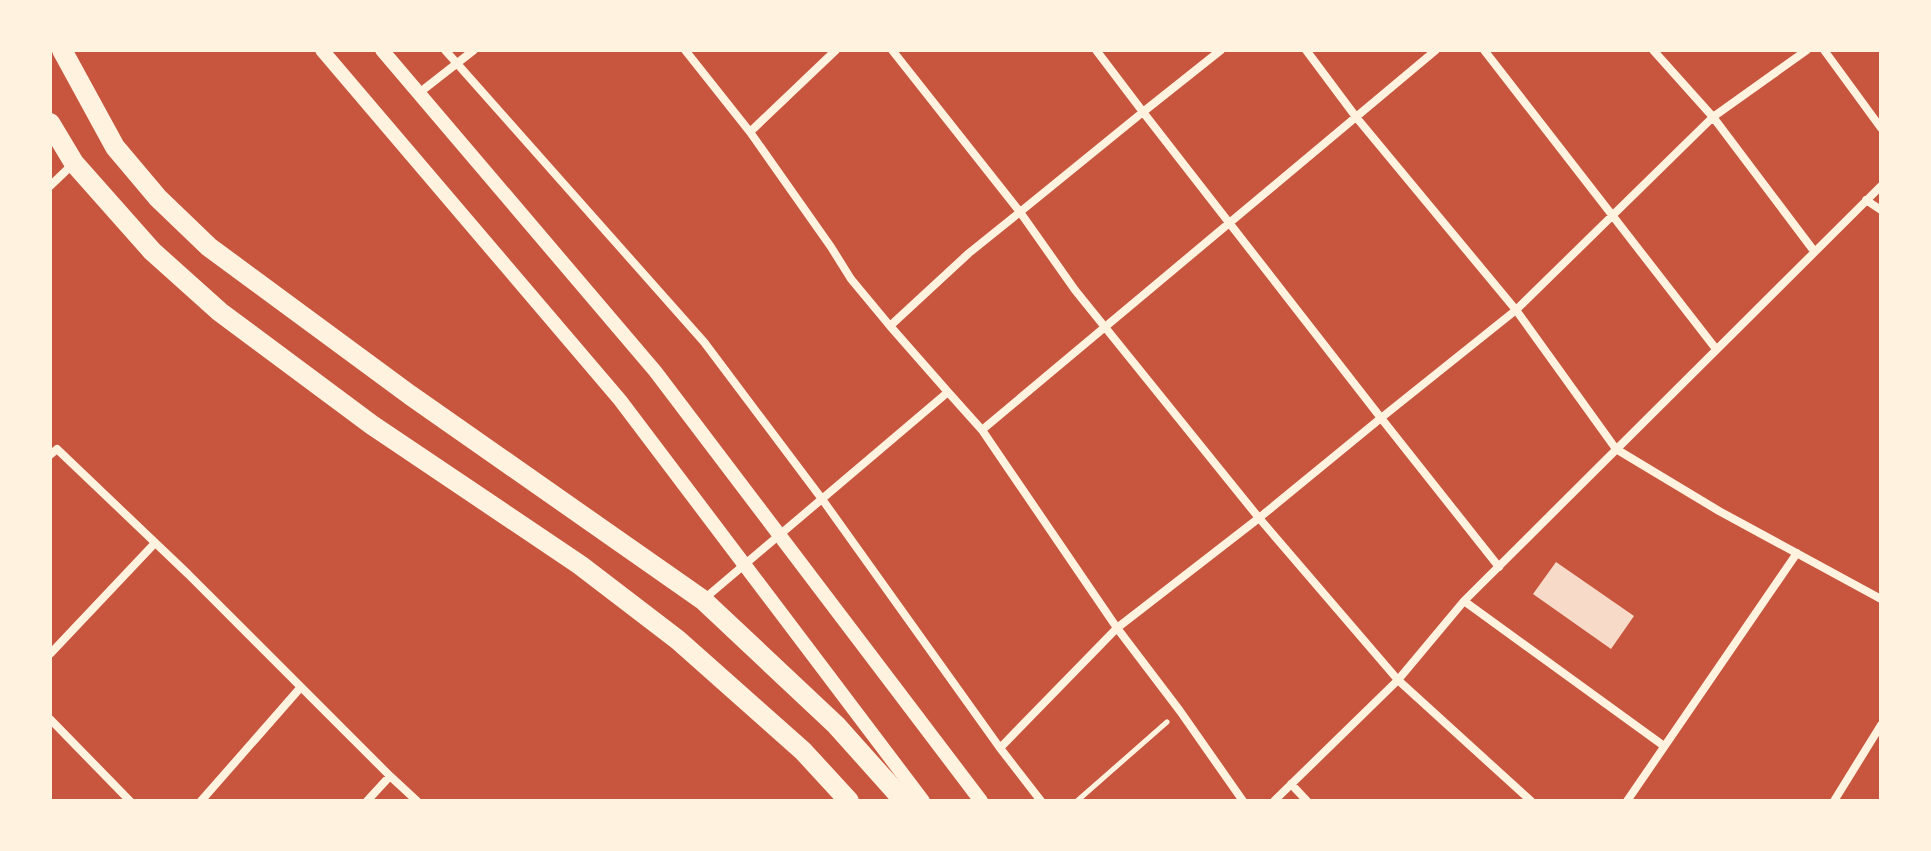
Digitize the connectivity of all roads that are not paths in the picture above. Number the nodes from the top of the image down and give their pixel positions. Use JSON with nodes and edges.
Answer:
{"nodes":[{"id":1,"x":62,"y":50,"type":"edge"},
{"id":2,"x":322,"y":50,"type":"edge"},
{"id":3,"x":382,"y":50,"type":"edge"},
{"id":4,"x":445,"y":50,"type":"edge"},
{"id":5,"x":474,"y":50,"type":"edge"},
{"id":6,"x":685,"y":50,"type":"edge"},
{"id":7,"x":836,"y":50,"type":"edge"},
{"id":8,"x":892,"y":50,"type":"edge"},
{"id":9,"x":1096,"y":50,"type":"edge"},
{"id":10,"x":1221,"y":50,"type":"edge"},
{"id":11,"x":1306,"y":50,"type":"edge"},
{"id":12,"x":1436,"y":50,"type":"edge"},
{"id":13,"x":1484,"y":50,"type":"edge"},
{"id":14,"x":1653,"y":50,"type":"edge"},
{"id":15,"x":1807,"y":50,"type":"edge"},
{"id":16,"x":1824,"y":50,"type":"edge"},
{"id":17,"x":456,"y":65,"type":"junction"},
{"id":18,"x":419,"y":93,"type":"junction"},
{"id":19,"x":1143,"y":112,"type":"junction"},
{"id":20,"x":1356,"y":117,"type":"junction"},
{"id":21,"x":1713,"y":117,"type":"junction"},
{"id":22,"x":50,"y":123,"type":"edge"},
{"id":23,"x":1881,"y":128,"type":"edge"},
{"id":24,"x":750,"y":132,"type":"junction"},
{"id":25,"x":74,"y":163,"type":"junction"},
{"id":26,"x":50,"y":186,"type":"edge"},
{"id":27,"x":1881,"y":186,"type":"edge"},
{"id":28,"x":1866,"y":200,"type":"junction"},
{"id":29,"x":1881,"y":210,"type":"edge"},
{"id":30,"x":1020,"y":212,"type":"junction"},
{"id":31,"x":1612,"y":214,"type":"junction"},
{"id":32,"x":1228,"y":223,"type":"junction"},
{"id":33,"x":1814,"y":251,"type":"junction"},
{"id":34,"x":1516,"y":310,"type":"junction"},
{"id":35,"x":890,"y":326,"type":"junction"},
{"id":36,"x":1105,"y":326,"type":"junction"},
{"id":37,"x":1716,"y":349,"type":"junction"},
{"id":38,"x":948,"y":392,"type":"junction"},
{"id":39,"x":1381,"y":418,"type":"junction"},
{"id":40,"x":982,"y":430,"type":"junction"},
{"id":41,"x":1616,"y":449,"type":"junction"},
{"id":42,"x":50,"y":455,"type":"edge"},
{"id":43,"x":822,"y":499,"type":"junction"},
{"id":44,"x":1259,"y":518,"type":"junction"},
{"id":45,"x":780,"y":536,"type":"junction"},
{"id":46,"x":155,"y":543,"type":"junction"},
{"id":47,"x":1797,"y":553,"type":"junction"},
{"id":48,"x":744,"y":564,"type":"junction"},
{"id":49,"x":1499,"y":567,"type":"junction"},
{"id":50,"x":1881,"y":599,"type":"edge"},
{"id":51,"x":703,"y":600,"type":"junction"},
{"id":52,"x":1464,"y":601,"type":"junction"},
{"id":53,"x":1117,"y":628,"type":"junction"},
{"id":54,"x":50,"y":654,"type":"edge"},
{"id":55,"x":1398,"y":680,"type":"junction"},
{"id":56,"x":301,"y":687,"type":"junction"},
{"id":57,"x":50,"y":719,"type":"edge"},
{"id":58,"x":1881,"y":725,"type":"edge"},
{"id":59,"x":1664,"y":746,"type":"junction"},
{"id":60,"x":1000,"y":748,"type":"junction"},
{"id":61,"x":390,"y":776,"type":"junction"},
{"id":62,"x":1291,"y":784,"type":"junction"},
{"id":63,"x":1526,"y":799,"type":"edge"},
{"id":64,"x":130,"y":801,"type":"edge"},
{"id":65,"x":201,"y":801,"type":"edge"},
{"id":66,"x":367,"y":801,"type":"edge"},
{"id":67,"x":417,"y":801,"type":"edge"},
{"id":68,"x":849,"y":801,"type":"edge"},
{"id":69,"x":904,"y":801,"type":"edge"},
{"id":70,"x":923,"y":801,"type":"edge"},
{"id":71,"x":981,"y":801,"type":"edge"},
{"id":72,"x":1041,"y":801,"type":"edge"},
{"id":73,"x":1243,"y":801,"type":"edge"},
{"id":74,"x":1274,"y":801,"type":"edge"},
{"id":75,"x":1307,"y":801,"type":"edge"},
{"id":76,"x":1627,"y":801,"type":"edge"},
{"id":77,"x":1834,"y":801,"type":"edge"}],
"edges":[{"from":1,"to":51,"type":"main road"},
{"from":2,"to":48,"type":"street"},
{"from":3,"to":18,"type":"street"},
{"from":4,"to":17,"type":"street"},
{"from":5,"to":17,"type":"street"},
{"from":6,"to":24,"type":"street"},
{"from":7,"to":24,"type":"street"},
{"from":8,"to":30,"type":"street"},
{"from":9,"to":19,"type":"street"},
{"from":10,"to":19,"type":"street"},
{"from":11,"to":20,"type":"street"},
{"from":12,"to":20,"type":"street"},
{"from":13,"to":31,"type":"street"},
{"from":14,"to":21,"type":"street"},
{"from":15,"to":21,"type":"street"},
{"from":16,"to":23,"type":"street"},
{"from":17,"to":18,"type":"street"},
{"from":17,"to":43,"type":"street"},
{"from":18,"to":45,"type":"street"},
{"from":19,"to":30,"type":"street"},
{"from":19,"to":32,"type":"street"},
{"from":20,"to":32,"type":"street"},
{"from":20,"to":34,"type":"street"},
{"from":21,"to":31,"type":"street"},
{"from":21,"to":33,"type":"street"},
{"from":22,"to":25,"type":"main road"},
{"from":24,"to":35,"type":"street"},
{"from":25,"to":26,"type":"street"},
{"from":25,"to":68,"type":"main road"},
{"from":27,"to":28,"type":"street"},
{"from":28,"to":29,"type":"street"},
{"from":28,"to":33,"type":"street"},
{"from":30,"to":35,"type":"street"},
{"from":30,"to":36,"type":"street"},
{"from":31,"to":34,"type":"street"},
{"from":31,"to":37,"type":"street"},
{"from":32,"to":36,"type":"street"},
{"from":32,"to":39,"type":"street"},
{"from":33,"to":37,"type":"street"},
{"from":34,"to":39,"type":"street"},
{"from":34,"to":41,"type":"street"},
{"from":35,"to":38,"type":"street"},
{"from":36,"to":40,"type":"street"},
{"from":36,"to":44,"type":"street"},
{"from":37,"to":41,"type":"street"},
{"from":38,"to":40,"type":"street"},
{"from":38,"to":43,"type":"street"},
{"from":39,"to":44,"type":"street"},
{"from":39,"to":49,"type":"street"},
{"from":40,"to":53,"type":"street"},
{"from":41,"to":47,"type":"street"},
{"from":41,"to":49,"type":"street"},
{"from":42,"to":46,"type":"street"},
{"from":43,"to":45,"type":"street"},
{"from":43,"to":60,"type":"street"},
{"from":44,"to":53,"type":"street"},
{"from":44,"to":55,"type":"street"},
{"from":45,"to":48,"type":"street"},
{"from":45,"to":71,"type":"street"},
{"from":46,"to":54,"type":"street"},
{"from":46,"to":56,"type":"street"},
{"from":47,"to":50,"type":"street"},
{"from":47,"to":59,"type":"street"},
{"from":48,"to":51,"type":"street"},
{"from":48,"to":70,"type":"street"},
{"from":49,"to":52,"type":"street"},
{"from":51,"to":69,"type":"main road"},
{"from":52,"to":55,"type":"street"},
{"from":52,"to":59,"type":"street"},
{"from":53,"to":60,"type":"street"},
{"from":53,"to":73,"type":"street"},
{"from":55,"to":62,"type":"street"},
{"from":55,"to":63,"type":"street"},
{"from":56,"to":61,"type":"street"},
{"from":56,"to":65,"type":"street"},
{"from":57,"to":64,"type":"street"},
{"from":58,"to":77,"type":"street"},
{"from":59,"to":76,"type":"street"},
{"from":60,"to":72,"type":"street"},
{"from":61,"to":66,"type":"street"},
{"from":61,"to":67,"type":"street"},
{"from":62,"to":74,"type":"street"},
{"from":62,"to":75,"type":"street"}]}
